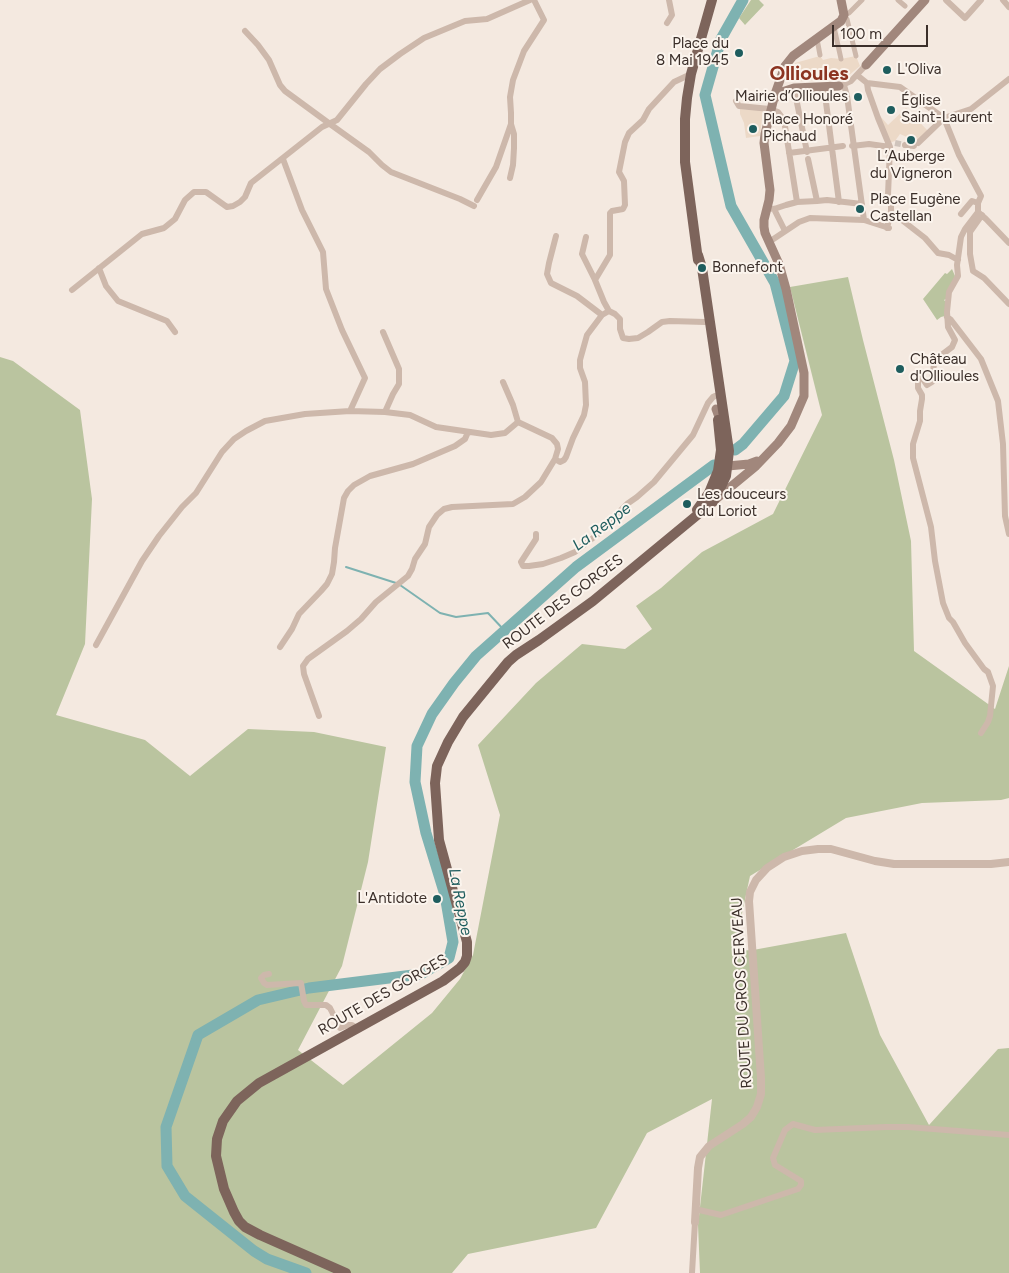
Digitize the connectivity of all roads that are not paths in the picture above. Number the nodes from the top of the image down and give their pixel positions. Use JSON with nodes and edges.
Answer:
{"nodes":[{"id":1,"x":530,"y":0,"type":"edge"},
{"id":2,"x":534,"y":0,"type":"edge"},
{"id":3,"x":669,"y":0,"type":"edge"},
{"id":4,"x":712,"y":0,"type":"edge"},
{"id":5,"x":841,"y":0,"type":"edge"},
{"id":6,"x":862,"y":0,"type":"edge"},
{"id":7,"x":898,"y":0,"type":"edge"},
{"id":8,"x":925,"y":0,"type":"edge"},
{"id":9,"x":946,"y":0,"type":"edge"},
{"id":10,"x":982,"y":0,"type":"edge"},
{"id":11,"x":1003,"y":0,"type":"edge"},
{"id":12,"x":905,"y":6,"type":"dead end"},
{"id":13,"x":1009,"y":7,"type":"edge"},
{"id":14,"x":844,"y":16,"type":"junction"},
{"id":15,"x":667,"y":23,"type":"dead end"},
{"id":16,"x":834,"y":27,"type":"junction"},
{"id":17,"x":244,"y":31,"type":"dead end"},
{"id":18,"x":817,"y":39,"type":"junction"},
{"id":19,"x":820,"y":55,"type":"dead end"},
{"id":20,"x":856,"y":56,"type":"dead end"},
{"id":21,"x":841,"y":59,"type":"dead end"},
{"id":22,"x":866,"y":65,"type":"joint"},
{"id":23,"x":782,"y":73,"type":"junction"},
{"id":24,"x":691,"y":74,"type":"junction"},
{"id":25,"x":857,"y":76,"type":"junction"},
{"id":26,"x":1009,"y":79,"type":"edge"},
{"id":27,"x":867,"y":83,"type":"junction"},
{"id":28,"x":842,"y":85,"type":"junction"},
{"id":29,"x":824,"y":87,"type":"junction"},
{"id":30,"x":794,"y":88,"type":"junction"},
{"id":31,"x":736,"y":101,"type":"dead end"},
{"id":32,"x":772,"y":105,"type":"junction"},
{"id":33,"x":944,"y":118,"type":"junction"},
{"id":34,"x":330,"y":124,"type":"junction"},
{"id":35,"x":511,"y":124,"type":"junction"},
{"id":36,"x":853,"y":145,"type":"junction"},
{"id":37,"x":893,"y":145,"type":"junction"},
{"id":38,"x":905,"y":145,"type":"tunnel mouth"},
{"id":39,"x":843,"y":146,"type":"dead end"},
{"id":40,"x":832,"y":148,"type":"junction"},
{"id":41,"x":789,"y":153,"type":"junction"},
{"id":42,"x":807,"y":154,"type":"junction"},
{"id":43,"x":283,"y":159,"type":"junction"},
{"id":44,"x":510,"y":178,"type":"dead end"},
{"id":45,"x":817,"y":200,"type":"junction"},
{"id":46,"x":797,"y":202,"type":"junction"},
{"id":47,"x":978,"y":203,"type":"junction"},
{"id":48,"x":840,"y":204,"type":"junction"},
{"id":49,"x":862,"y":204,"type":"junction"},
{"id":50,"x":771,"y":209,"type":"junction"},
{"id":51,"x":894,"y":213,"type":"junction"},
{"id":52,"x":961,"y":214,"type":"dead end"},
{"id":53,"x":980,"y":214,"type":"junction"},
{"id":54,"x":841,"y":219,"type":"junction"},
{"id":55,"x":864,"y":220,"type":"junction"},
{"id":56,"x":835,"y":226,"type":"dead end"},
{"id":57,"x":967,"y":230,"type":"junction"},
{"id":58,"x":785,"y":231,"type":"junction"},
{"id":59,"x":556,"y":236,"type":"dead end"},
{"id":60,"x":586,"y":237,"type":"dead end"},
{"id":61,"x":769,"y":242,"type":"junction"},
{"id":62,"x":1009,"y":243,"type":"edge"},
{"id":63,"x":698,"y":255,"type":"junction"},
{"id":64,"x":958,"y":260,"type":"junction"},
{"id":65,"x":100,"y":268,"type":"junction"},
{"id":66,"x":595,"y":280,"type":"junction"},
{"id":67,"x":72,"y":290,"type":"dead end"},
{"id":68,"x":1009,"y":304,"type":"edge"},
{"id":69,"x":609,"y":311,"type":"junction"},
{"id":70,"x":602,"y":315,"type":"junction"},
{"id":71,"x":947,"y":317,"type":"junction"},
{"id":72,"x":705,"y":322,"type":"junction"},
{"id":73,"x":175,"y":332,"type":"dead end"},
{"id":74,"x":383,"y":332,"type":"dead end"},
{"id":75,"x":503,"y":382,"type":"dead end"},
{"id":76,"x":715,"y":396,"type":"junction"},
{"id":77,"x":350,"y":411,"type":"junction"},
{"id":78,"x":386,"y":412,"type":"junction"},
{"id":79,"x":518,"y":422,"type":"junction"},
{"id":80,"x":468,"y":432,"type":"junction"},
{"id":81,"x":729,"y":451,"type":"junction"},
{"id":82,"x":764,"y":457,"type":"junction"},
{"id":83,"x":555,"y":459,"type":"junction"},
{"id":84,"x":742,"y":465,"type":"junction"},
{"id":85,"x":725,"y":468,"type":"junction"},
{"id":86,"x":743,"y":476,"type":"junction"},
{"id":87,"x":713,"y":502,"type":"junction"},
{"id":88,"x":685,"y":524,"type":"junction"},
{"id":89,"x":536,"y":534,"type":"dead end"},
{"id":90,"x":1009,"y":534,"type":"edge"},
{"id":91,"x":96,"y":645,"type":"dead end"},
{"id":92,"x":280,"y":647,"type":"dead end"},
{"id":93,"x":320,"y":716,"type":"dead end"},
{"id":94,"x":981,"y":733,"type":"dead end"},
{"id":95,"x":1009,"y":862,"type":"edge"},
{"id":96,"x":269,"y":974,"type":"dead end"},
{"id":97,"x":357,"y":1028,"type":"junction"},
{"id":98,"x":1009,"y":1136,"type":"edge"},
{"id":99,"x":695,"y":1209,"type":"junction"},
{"id":100,"x":694,"y":1222,"type":"joint"},
{"id":101,"x":346,"y":1273,"type":"edge"},
{"id":102,"x":692,"y":1273,"type":"edge"}],
"edges":[{"from":1,"to":34,"type":"street"},
{"from":2,"to":35,"type":"street"},
{"from":3,"to":15,"type":"street"},
{"from":4,"to":24,"type":"main road","name":"ROUTE DES GORGES"},
{"from":5,"to":14,"type":"main road"},
{"from":6,"to":14,"type":"street"},
{"from":7,"to":12,"type":"street"},
{"from":8,"to":22,"type":"main road"},
{"from":9,"to":10,"type":"street"},
{"from":11,"to":13,"type":"street"},
{"from":14,"to":16,"type":"main road"},
{"from":14,"to":20,"type":"street"},
{"from":16,"to":18,"type":"main road"},
{"from":16,"to":21,"type":"street"},
{"from":17,"to":34,"type":"street"},
{"from":18,"to":19,"type":"street"},
{"from":18,"to":23,"type":"main road"},
{"from":22,"to":25,"type":"street"},
{"from":23,"to":30,"type":"main road"},
{"from":23,"to":32,"type":"main road"},
{"from":24,"to":63,"type":"main road","name":"ROUTE DES GORGES"},
{"from":24,"to":66,"type":"street"},
{"from":25,"to":27,"type":"street"},
{"from":25,"to":28,"type":"street"},
{"from":26,"to":33,"type":"street"},
{"from":27,"to":33,"type":"street"},
{"from":27,"to":37,"type":"street"},
{"from":28,"to":29,"type":"main road"},
{"from":28,"to":36,"type":"street"},
{"from":29,"to":30,"type":"main road"},
{"from":29,"to":40,"type":"street"},
{"from":30,"to":32,"type":"main road"},
{"from":30,"to":42,"type":"street"},
{"from":31,"to":32,"type":"street"},
{"from":32,"to":41,"type":"street"},
{"from":32,"to":50,"type":"main road"},
{"from":33,"to":38,"type":"street"},
{"from":33,"to":47,"type":"street"},
{"from":34,"to":35,"type":"street"},
{"from":34,"to":43,"type":"street"},
{"from":35,"to":44,"type":"street"},
{"from":36,"to":37,"type":"street"},
{"from":36,"to":49,"type":"street"},
{"from":37,"to":51,"type":"street"},
{"from":39,"to":40,"type":"street"},
{"from":40,"to":42,"type":"street"},
{"from":40,"to":48,"type":"street"},
{"from":41,"to":42,"type":"street"},
{"from":41,"to":46,"type":"street"},
{"from":42,"to":45,"type":"street"},
{"from":43,"to":65,"type":"street"},
{"from":43,"to":77,"type":"street"},
{"from":45,"to":46,"type":"street"},
{"from":45,"to":48,"type":"street"},
{"from":46,"to":50,"type":"street"},
{"from":47,"to":52,"type":"street"},
{"from":47,"to":53,"type":"street"},
{"from":48,"to":49,"type":"street"},
{"from":49,"to":55,"type":"street"},
{"from":50,"to":58,"type":"street"},
{"from":50,"to":61,"type":"main road"},
{"from":51,"to":55,"type":"street"},
{"from":51,"to":64,"type":"street"},
{"from":53,"to":57,"type":"street"},
{"from":53,"to":62,"type":"street"},
{"from":54,"to":55,"type":"street"},
{"from":54,"to":56,"type":"street"},
{"from":54,"to":58,"type":"street"},
{"from":57,"to":64,"type":"street"},
{"from":57,"to":68,"type":"street"},
{"from":58,"to":61,"type":"street"},
{"from":59,"to":70,"type":"street"},
{"from":60,"to":66,"type":"street"},
{"from":61,"to":82,"type":"main road"},
{"from":63,"to":72,"type":"main road","name":"ROUTE DES GORGES"},
{"from":63,"to":81,"type":"main road","name":"ROUTE DES GORGES"},
{"from":64,"to":71,"type":"street"},
{"from":65,"to":67,"type":"street"},
{"from":65,"to":73,"type":"street"},
{"from":66,"to":69,"type":"street"},
{"from":69,"to":70,"type":"street"},
{"from":69,"to":72,"type":"street"},
{"from":70,"to":83,"type":"street"},
{"from":71,"to":90,"type":"street"},
{"from":71,"to":94,"type":"street"},
{"from":72,"to":76,"type":"main road","name":"ROUTE DES GORGES"},
{"from":74,"to":78,"type":"street"},
{"from":75,"to":79,"type":"street"},
{"from":76,"to":85,"type":"main road","name":"ROUTE DES GORGES"},
{"from":76,"to":89,"type":"street"},
{"from":77,"to":78,"type":"street"},
{"from":77,"to":91,"type":"street"},
{"from":78,"to":80,"type":"street"},
{"from":79,"to":80,"type":"street"},
{"from":79,"to":83,"type":"street"},
{"from":80,"to":92,"type":"street"},
{"from":81,"to":84,"type":"main road"},
{"from":81,"to":85,"type":"main road","name":"ROUTE DES GORGES"},
{"from":82,"to":84,"type":"main road"},
{"from":82,"to":86,"type":"main road"},
{"from":83,"to":93,"type":"street"},
{"from":84,"to":85,"type":"main road"},
{"from":85,"to":86,"type":"main road"},
{"from":85,"to":87,"type":"main road","name":"ROUTE DES GORGES"},
{"from":85,"to":88,"type":"main road","name":"ROUTE DES GORGES"},
{"from":86,"to":87,"type":"main road"},
{"from":87,"to":88,"type":"main road","name":"ROUTE DES GORGES"},
{"from":88,"to":97,"type":"main road","name":"ROUTE DES GORGES"},
{"from":95,"to":99,"type":"street","name":"ROUTE DU GROS CERVEAU"},
{"from":96,"to":97,"type":"street"},
{"from":97,"to":101,"type":"main road","name":"ROUTE DES GORGES"},
{"from":98,"to":99,"type":"street"},
{"from":99,"to":100,"type":"street","name":"ROUTE DU GROS CERVEAU"},
{"from":100,"to":102,"type":"street"}]}
